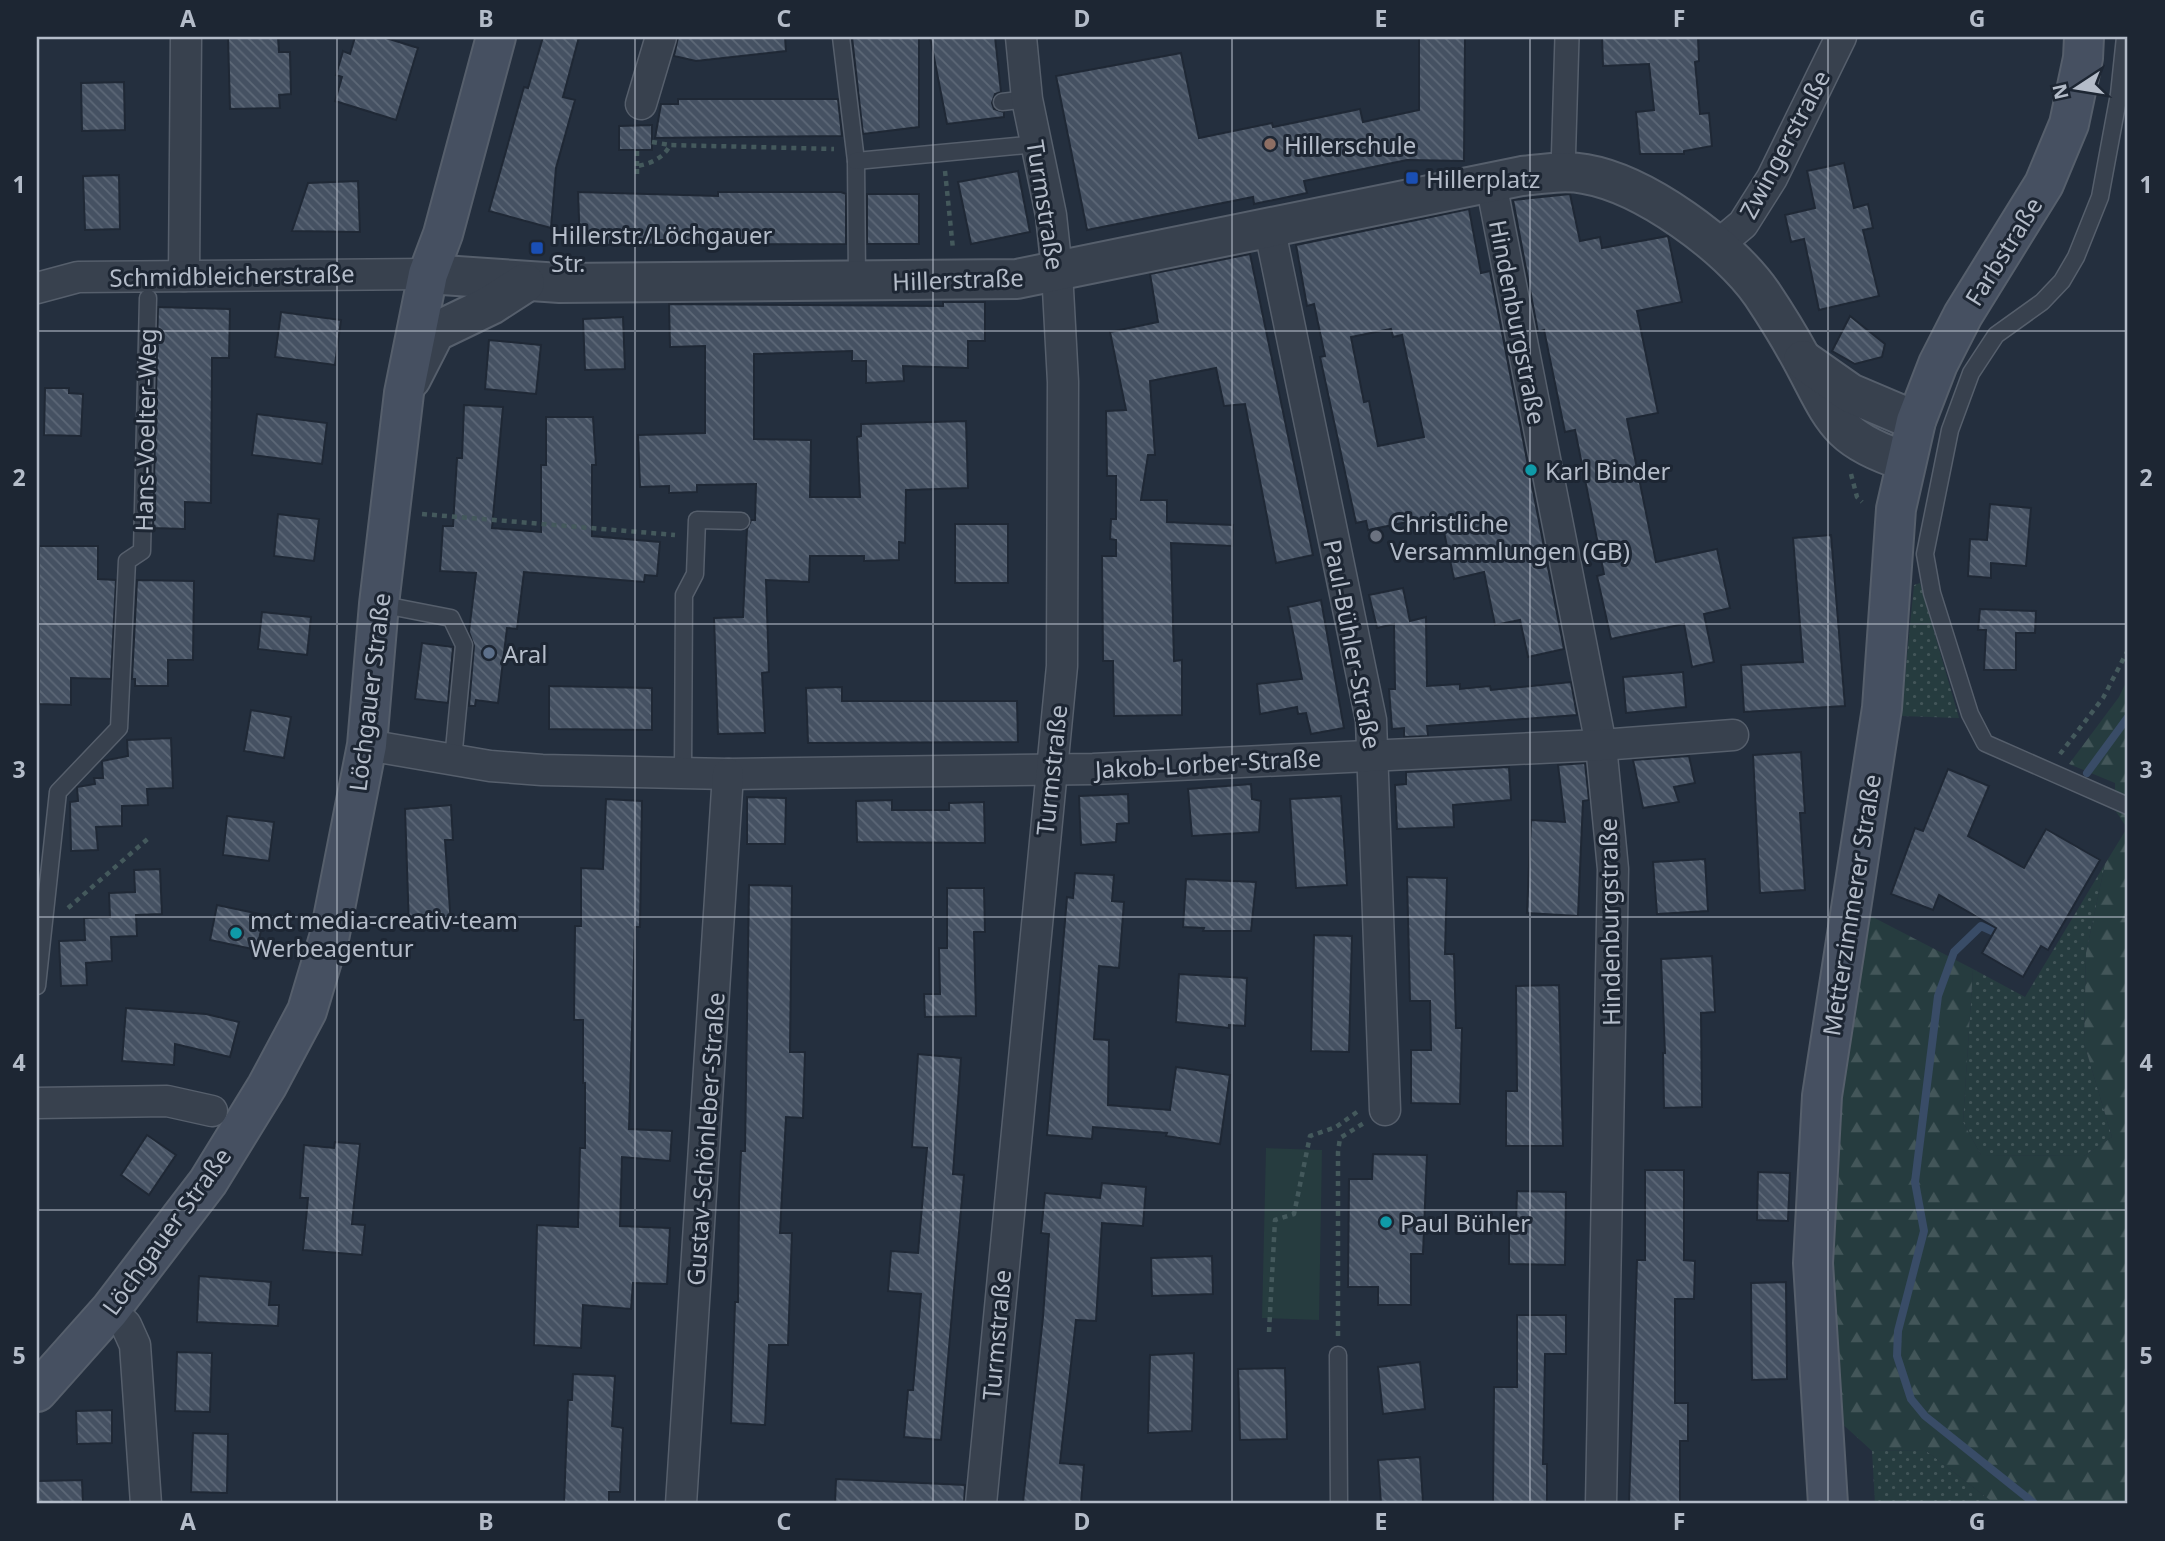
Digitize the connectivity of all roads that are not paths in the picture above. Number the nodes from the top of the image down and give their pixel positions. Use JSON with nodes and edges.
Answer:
{"nodes":[{"id":1,"x":186,"y":37,"type":"edge"},
{"id":2,"x":496,"y":37,"type":"edge"},
{"id":3,"x":660,"y":37,"type":"edge"},
{"id":4,"x":841,"y":37,"type":"edge"},
{"id":5,"x":1021,"y":37,"type":"edge"},
{"id":6,"x":1567,"y":37,"type":"edge"},
{"id":7,"x":1841,"y":37,"type":"edge"},
{"id":8,"x":2084,"y":37,"type":"edge"},
{"id":9,"x":2124,"y":37,"type":"edge"},
{"id":10,"x":641,"y":104,"type":"dead end"},
{"id":11,"x":1037,"y":144,"type":"junction"},
{"id":12,"x":856,"y":161,"type":"junction"},
{"id":13,"x":1563,"y":171,"type":"junction"},
{"id":14,"x":1492,"y":183,"type":"junction"},
{"id":15,"x":1269,"y":226,"type":"junction"},
{"id":16,"x":1718,"y":245,"type":"junction"},
{"id":17,"x":1057,"y":271,"type":"junction"},
{"id":18,"x":428,"y":274,"type":"junction"},
{"id":19,"x":184,"y":276,"type":"junction"},
{"id":20,"x":857,"y":282,"type":"junction"},
{"id":21,"x":525,"y":283,"type":"junction"},
{"id":22,"x":37,"y":288,"type":"edge"},
{"id":23,"x":148,"y":298,"type":"dead end"},
{"id":24,"x":1801,"y":358,"type":"junction"},
{"id":25,"x":404,"y":393,"type":"junction"},
{"id":26,"x":1916,"y":421,"type":"junction"},
{"id":27,"x":1905,"y":461,"type":"junction"},
{"id":28,"x":741,"y":521,"type":"dead end"},
{"id":29,"x":379,"y":604,"type":"junction"},
{"id":30,"x":1733,"y":735,"type":"dead end"},
{"id":31,"x":367,"y":745,"type":"junction"},
{"id":32,"x":1601,"y":745,"type":"junction"},
{"id":33,"x":1375,"y":755,"type":"junction"},
{"id":34,"x":453,"y":760,"type":"junction"},
{"id":35,"x":1051,"y":770,"type":"junction"},
{"id":36,"x":683,"y":771,"type":"junction"},
{"id":37,"x":728,"y":774,"type":"junction"},
{"id":38,"x":2128,"y":806,"type":"edge"},
{"id":39,"x":37,"y":986,"type":"edge"},
{"id":40,"x":37,"y":1103,"type":"edge"},
{"id":41,"x":1385,"y":1109,"type":"road end"},
{"id":42,"x":212,"y":1111,"type":"dead end"},
{"id":43,"x":110,"y":1310,"type":"junction"},
{"id":44,"x":1338,"y":1355,"type":"dead end"},
{"id":45,"x":37,"y":1392,"type":"edge"},
{"id":46,"x":146,"y":1504,"type":"edge"},
{"id":47,"x":681,"y":1504,"type":"edge"},
{"id":48,"x":981,"y":1504,"type":"edge"},
{"id":49,"x":1339,"y":1504,"type":"edge"},
{"id":50,"x":1601,"y":1504,"type":"edge"},
{"id":51,"x":1828,"y":1504,"type":"edge"}],
"edges":[{"from":1,"to":19,"type":"street"},
{"from":2,"to":18,"type":"main road","name":"Löchgauer Straße"},
{"from":3,"to":10,"type":"street"},
{"from":4,"to":12,"type":"lane"},
{"from":5,"to":11,"type":"street","name":"Turmstraße"},
{"from":6,"to":13,"type":"street"},
{"from":7,"to":16,"type":"street","name":"Zwingerstraße"},
{"from":8,"to":26,"type":"main road","name":"Farbstraße"},
{"from":9,"to":38,"type":"lane"},
{"from":11,"to":12,"type":"lane"},
{"from":11,"to":17,"type":"street","name":"Turmstraße"},
{"from":12,"to":20,"type":"lane"},
{"from":13,"to":14,"type":"street","name":"Hillerstraße"},
{"from":13,"to":16,"type":"street"},
{"from":14,"to":15,"type":"street","name":"Hillerstraße"},
{"from":14,"to":32,"type":"street","name":"Hindenburgstraße"},
{"from":15,"to":17,"type":"street","name":"Hillerstraße"},
{"from":15,"to":33,"type":"street","name":"Paul-Bühler-Straße"},
{"from":16,"to":24,"type":"street"},
{"from":17,"to":20,"type":"street","name":"Hillerstraße"},
{"from":17,"to":35,"type":"street","name":"Turmstraße"},
{"from":18,"to":19,"type":"street","name":"Schmidbleicherstraße"},
{"from":18,"to":21,"type":"street","name":"Hillerstraße"},
{"from":18,"to":25,"type":"main road","name":"Löchgauer Straße"},
{"from":19,"to":22,"type":"street","name":"Schmidbleicherstraße"},
{"from":20,"to":21,"type":"street","name":"Hillerstraße"},
{"from":21,"to":25,"type":"street"},
{"from":23,"to":39,"type":"lane","name":"Hans-Voelter-Weg"},
{"from":24,"to":26,"type":"street"},
{"from":24,"to":27,"type":"street"},
{"from":25,"to":29,"type":"main road","name":"Löchgauer Straße"},
{"from":26,"to":27,"type":"main road","name":"Farbstraße"},
{"from":27,"to":51,"type":"main road","name":"Metterzimmerer Straße"},
{"from":28,"to":36,"type":"lane"},
{"from":29,"to":31,"type":"main road","name":"Löchgauer Straße"},
{"from":29,"to":34,"type":"lane"},
{"from":30,"to":32,"type":"street","name":"Jakob-Lorber-Straße"},
{"from":31,"to":34,"type":"street","name":"Jakob-Lorber-Straße"},
{"from":31,"to":43,"type":"main road","name":"Löchgauer Straße"},
{"from":32,"to":33,"type":"street","name":"Jakob-Lorber-Straße"},
{"from":32,"to":50,"type":"street","name":"Hindenburgstraße"},
{"from":33,"to":35,"type":"street","name":"Jakob-Lorber-Straße"},
{"from":33,"to":41,"type":"street","name":"Paul-Bühler-Straße"},
{"from":34,"to":36,"type":"street","name":"Jakob-Lorber-Straße"},
{"from":35,"to":37,"type":"street","name":"Jakob-Lorber-Straße"},
{"from":35,"to":48,"type":"street","name":"Turmstraße"},
{"from":36,"to":37,"type":"street","name":"Jakob-Lorber-Straße"},
{"from":37,"to":47,"type":"street","name":"Gustav-Schönleber-Straße"},
{"from":40,"to":42,"type":"street"},
{"from":43,"to":45,"type":"main road","name":"Löchgauer Straße"},
{"from":43,"to":46,"type":"street"},
{"from":44,"to":49,"type":"lane"}]}
